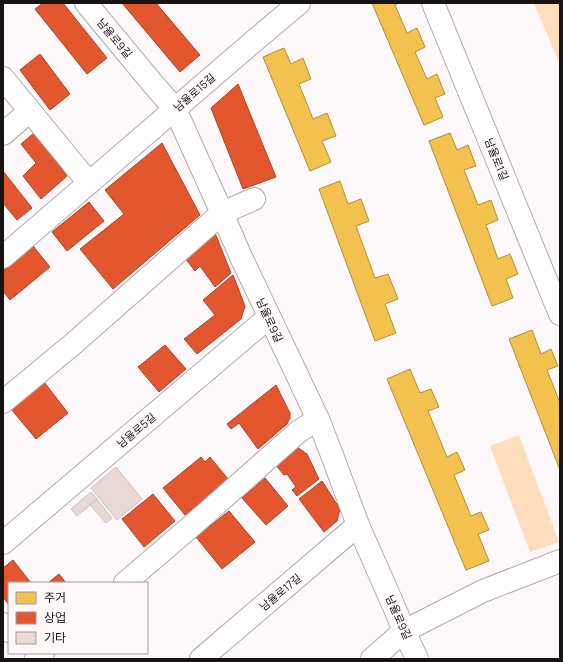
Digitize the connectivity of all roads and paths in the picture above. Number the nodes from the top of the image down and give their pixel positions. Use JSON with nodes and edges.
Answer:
{"nodes":[{"id":1,"x":86,"y":3,"type":"edge"},
{"id":2,"x":299,"y":3,"type":"edge"},
{"id":3,"x":433,"y":3,"type":"edge"},
{"id":4,"x":3,"y":78,"type":"edge"},
{"id":5,"x":175,"y":109,"type":"junction"},
{"id":6,"x":30,"y":111,"type":"junction"},
{"id":7,"x":3,"y":134,"type":"edge"},
{"id":8,"x":89,"y":183,"type":"junction"},
{"id":9,"x":254,"y":199,"type":"dead end"},
{"id":10,"x":222,"y":213,"type":"junction"},
{"id":11,"x":3,"y":257,"type":"edge"},
{"id":12,"x":560,"y":314,"type":"edge"},
{"id":13,"x":269,"y":317,"type":"junction"},
{"id":14,"x":3,"y":402,"type":"edge"},
{"id":15,"x":318,"y":419,"type":"junction"},
{"id":16,"x":358,"y":525,"type":"junction"},
{"id":17,"x":3,"y":543,"type":"edge"},
{"id":18,"x":560,"y":561,"type":"edge"},
{"id":19,"x":126,"y":582,"type":"edge"},
{"id":20,"x":404,"y":631,"type":"junction"},
{"id":21,"x":201,"y":659,"type":"edge"},
{"id":22,"x":372,"y":659,"type":"edge"},
{"id":23,"x":417,"y":659,"type":"edge"}],
"edges":[{"from":1,"to":5,"type":"street","name":"남율로9길"},
{"from":2,"to":5,"type":"street","name":"남율로15길"},
{"from":3,"to":12,"type":"street","name":"남율로1길"},
{"from":4,"to":6,"type":"street"},
{"from":5,"to":8,"type":"street","name":"남율로15길"},
{"from":5,"to":10,"type":"street","name":"남율로9길"},
{"from":6,"to":7,"type":"street"},
{"from":6,"to":8,"type":"street"},
{"from":8,"to":11,"type":"street","name":"남율로15길"},
{"from":9,"to":10,"type":"street"},
{"from":10,"to":13,"type":"street","name":"남율로9길"},
{"from":10,"to":14,"type":"street"},
{"from":13,"to":15,"type":"street","name":"남율로9길"},
{"from":13,"to":17,"type":"street","name":"남율로5길"},
{"from":15,"to":16,"type":"street","name":"남율로9길"},
{"from":15,"to":19,"type":"street"},
{"from":16,"to":20,"type":"street","name":"남율로9길"},
{"from":16,"to":21,"type":"street","name":"남율로17길"},
{"from":18,"to":20,"type":"street"},
{"from":20,"to":22,"type":"street"},
{"from":20,"to":23,"type":"street","name":"남율로9길"}]}
